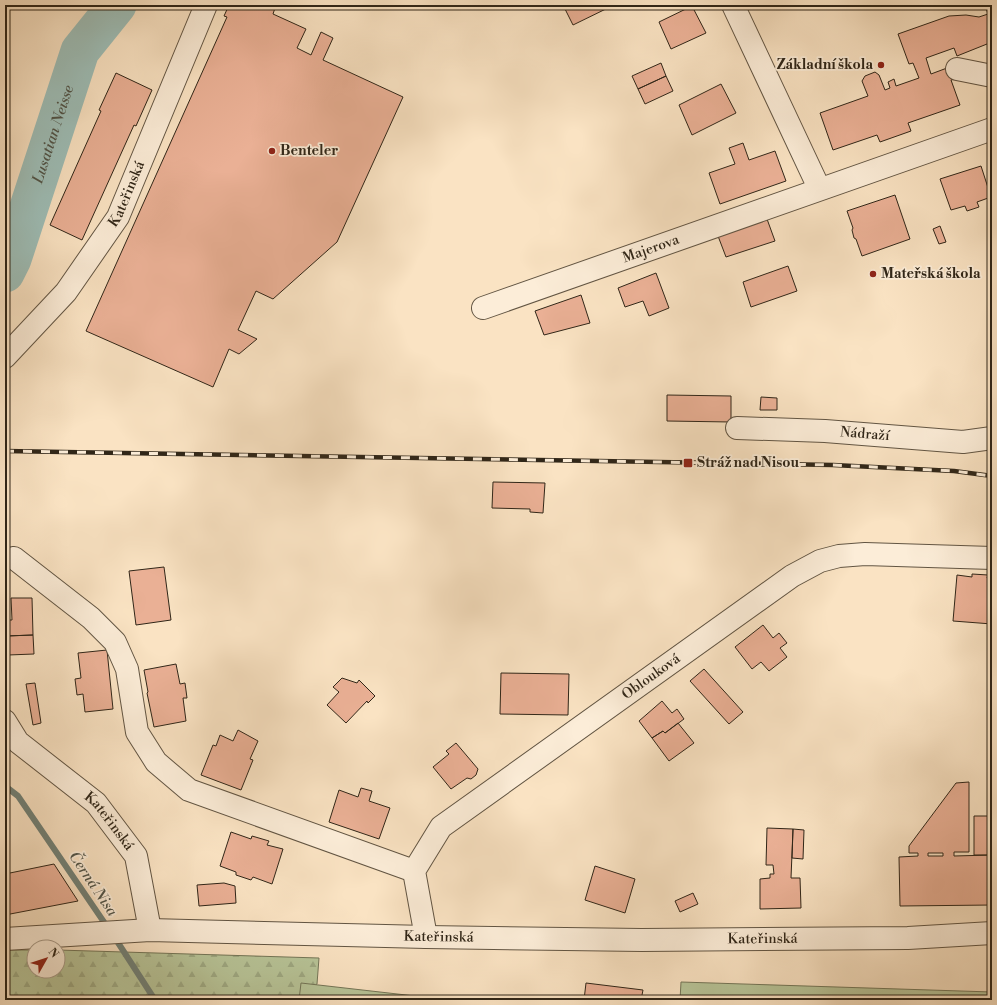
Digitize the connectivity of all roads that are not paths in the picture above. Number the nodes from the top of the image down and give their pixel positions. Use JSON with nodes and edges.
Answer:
{"nodes":[{"id":1,"x":206,"y":5,"type":"edge"},
{"id":2,"x":733,"y":5,"type":"edge"},
{"id":3,"x":957,"y":69,"type":"dead end"},
{"id":4,"x":992,"y":76,"type":"edge"},
{"id":5,"x":992,"y":129,"type":"edge"},
{"id":6,"x":819,"y":188,"type":"junction"},
{"id":7,"x":482,"y":308,"type":"dead end"},
{"id":8,"x":5,"y":356,"type":"edge"},
{"id":9,"x":737,"y":428,"type":"dead end"},
{"id":10,"x":992,"y":438,"type":"edge"},
{"id":11,"x":14,"y":558,"type":"dead end"},
{"id":12,"x":992,"y":558,"type":"edge"},
{"id":13,"x":5,"y":721,"type":"edge"},
{"id":14,"x":414,"y":871,"type":"junction"},
{"id":15,"x":150,"y":930,"type":"junction"},
{"id":16,"x":992,"y":933,"type":"edge"},
{"id":17,"x":426,"y":937,"type":"junction"},
{"id":18,"x":5,"y":939,"type":"edge"}],
"edges":[{"from":1,"to":8,"type":"street","name":"Kateřinská"},
{"from":2,"to":6,"type":"street"},
{"from":3,"to":4,"type":"street"},
{"from":5,"to":6,"type":"street","name":"Majerova"},
{"from":6,"to":7,"type":"street","name":"Majerova"},
{"from":9,"to":10,"type":"street","name":"Nádraží"},
{"from":11,"to":14,"type":"street"},
{"from":12,"to":14,"type":"street","name":"Oblouková"},
{"from":13,"to":15,"type":"street","name":"Kateřinská"},
{"from":14,"to":17,"type":"street"},
{"from":15,"to":17,"type":"street","name":"Kateřinská"},
{"from":15,"to":18,"type":"street"},
{"from":16,"to":17,"type":"street","name":"Kateřinská"}]}
